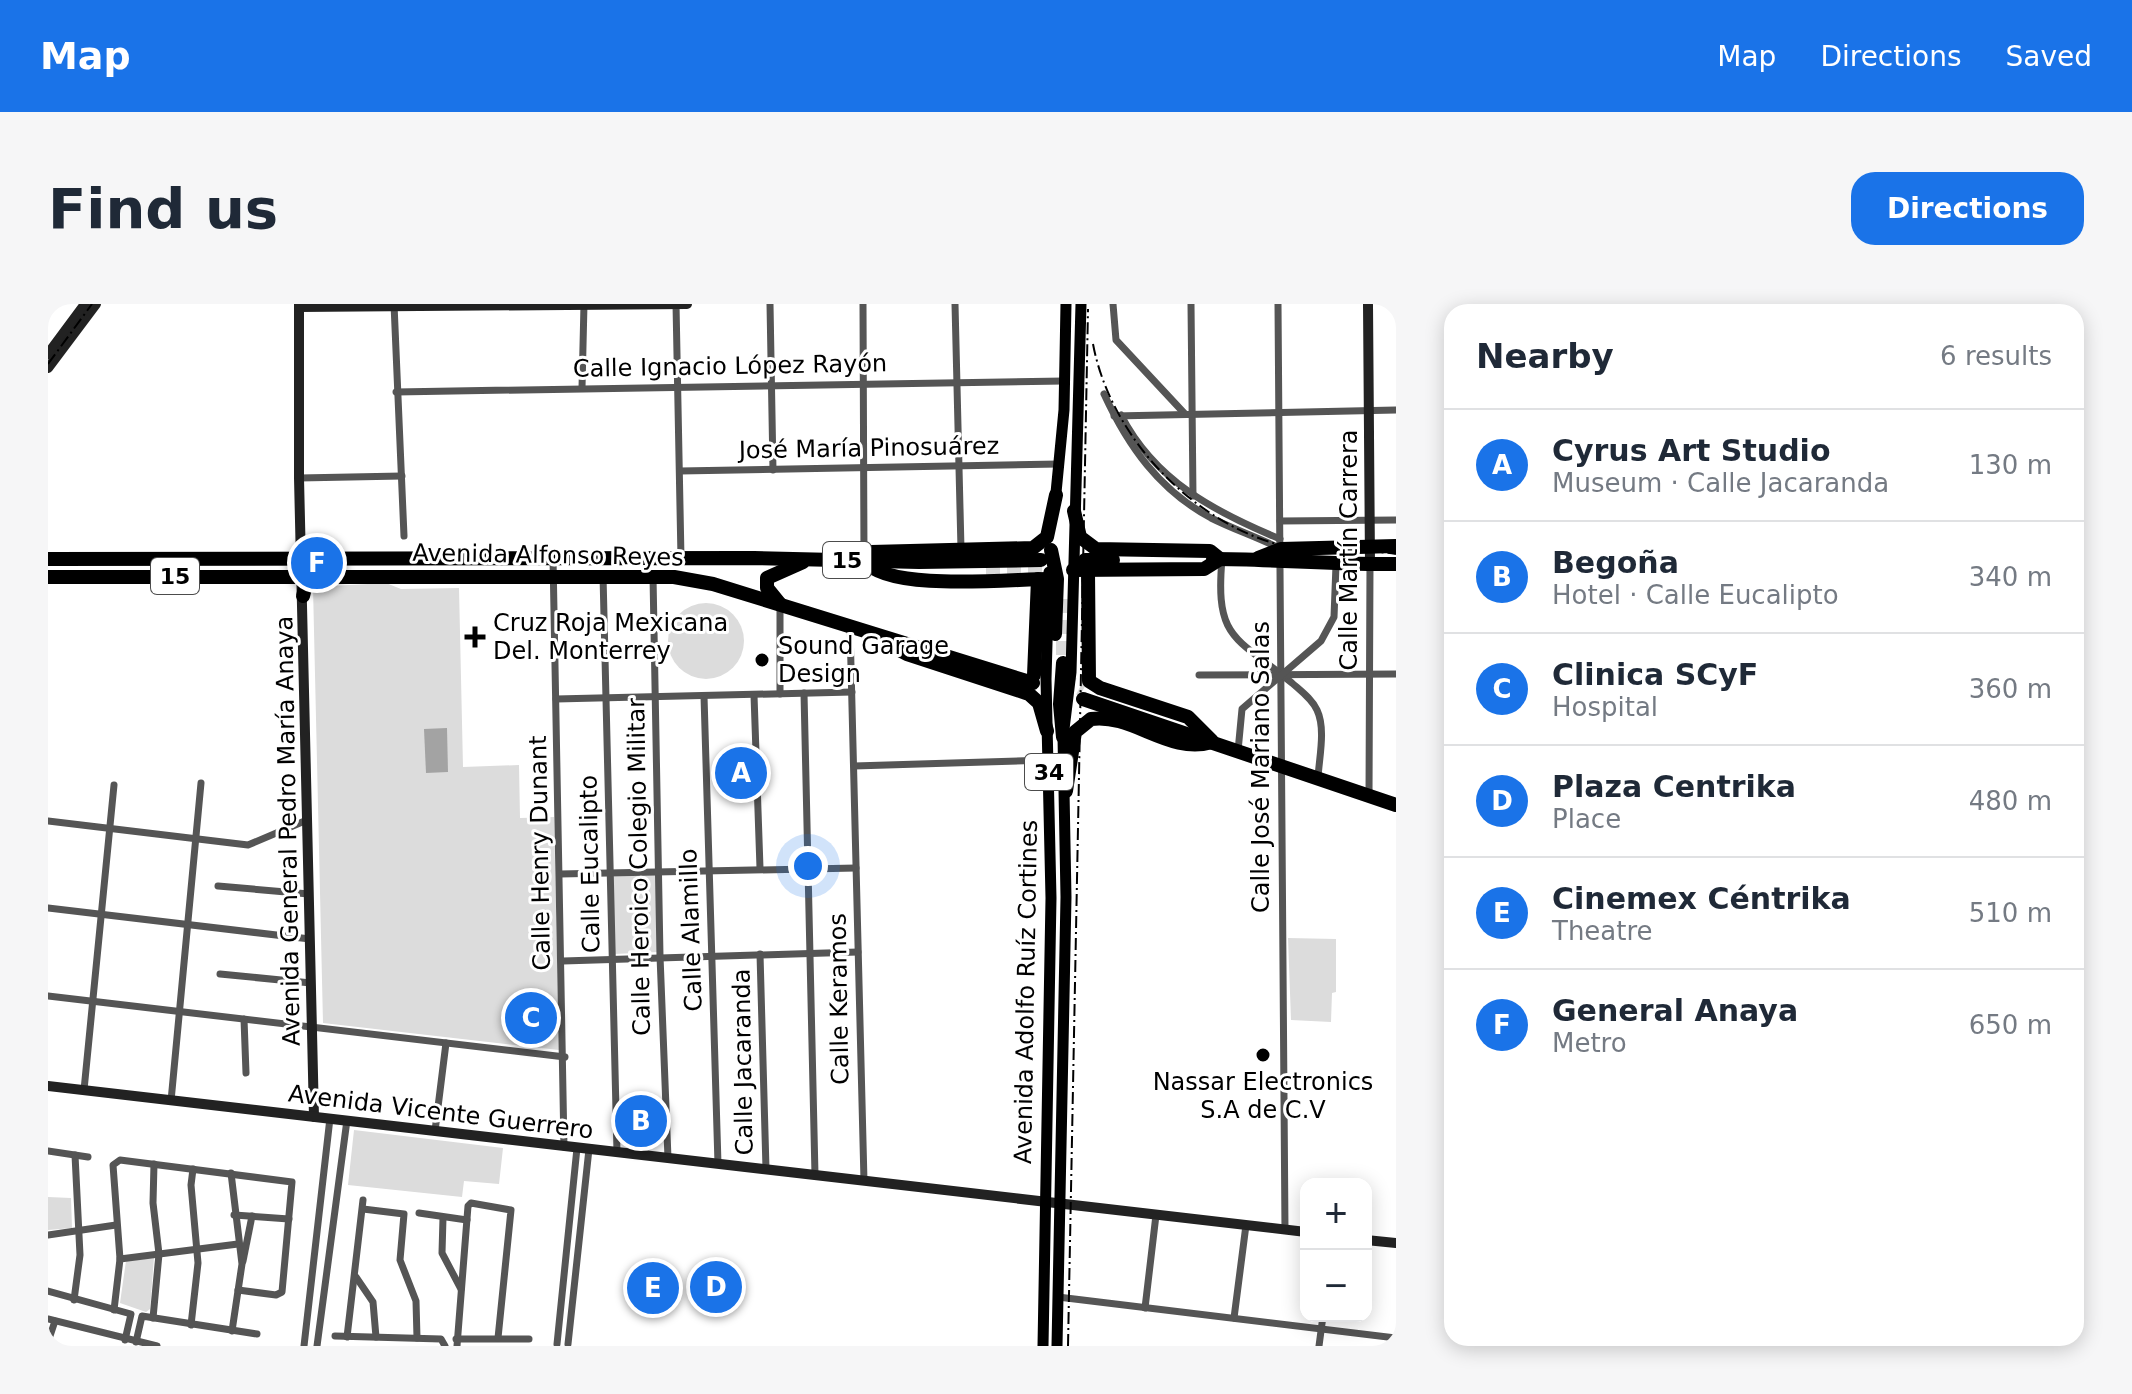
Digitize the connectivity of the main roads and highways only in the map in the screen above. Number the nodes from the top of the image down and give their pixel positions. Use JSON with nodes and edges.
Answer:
{"nodes":[{"id":1,"x":1066,"y":304,"type":"edge"},
{"id":2,"x":1081,"y":304,"type":"edge"},
{"id":3,"x":1056,"y":495,"type":"junction"},
{"id":4,"x":1074,"y":511,"type":"junction"},
{"id":5,"x":1396,"y":546,"type":"edge"},
{"id":6,"x":1281,"y":550,"type":"junction"},
{"id":7,"x":1046,"y":555,"type":"junction"},
{"id":8,"x":48,"y":559,"type":"edge"},
{"id":9,"x":811,"y":559,"type":"junction"},
{"id":10,"x":1221,"y":559,"type":"junction"},
{"id":11,"x":126,"y":560,"type":"junction"},
{"id":12,"x":864,"y":561,"type":"junction"},
{"id":13,"x":919,"y":562,"type":"junction"},
{"id":14,"x":1395,"y":564,"type":"edge"},
{"id":15,"x":1082,"y":567,"type":"junction"},
{"id":16,"x":986,"y":571,"type":"tunnel mouth"},
{"id":17,"x":324,"y":575,"type":"junction"},
{"id":18,"x":89,"y":576,"type":"junction"},
{"id":19,"x":167,"y":576,"type":"junction"},
{"id":20,"x":48,"y":577,"type":"edge"},
{"id":21,"x":1043,"y":579,"type":"junction"},
{"id":22,"x":303,"y":596,"type":"road end"},
{"id":23,"x":780,"y":604,"type":"junction"},
{"id":24,"x":866,"y":629,"type":"junction"},
{"id":25,"x":1055,"y":634,"type":"dead end"},
{"id":26,"x":1063,"y":663,"type":"tunnel mouth"},
{"id":27,"x":1037,"y":679,"type":"junction"},
{"id":28,"x":1083,"y":695,"type":"tunnel mouth"},
{"id":29,"x":1047,"y":731,"type":"junction"},
{"id":30,"x":1063,"y":737,"type":"junction"},
{"id":31,"x":1212,"y":742,"type":"junction"},
{"id":32,"x":1066,"y":791,"type":"junction"},
{"id":33,"x":1396,"y":805,"type":"edge"},
{"id":34,"x":1043,"y":1346,"type":"edge"},
{"id":35,"x":1057,"y":1346,"type":"edge"}],
"edges":[{"from":1,"to":3,"type":"main road"},
{"from":2,"to":4,"type":"main road","name":"Avenida Adolfo Ruíz Cortines","number":"34"},
{"from":3,"to":7,"type":"main road"},
{"from":3,"to":12,"type":"highway"},
{"from":4,"to":10,"type":"highway"},
{"from":4,"to":15,"type":"main road","name":"Avenida Adolfo Ruíz Cortines","number":"34"},
{"from":5,"to":6,"type":"highway"},
{"from":6,"to":10,"type":"highway"},
{"from":6,"to":14,"type":"highway"},
{"from":7,"to":13,"type":"highway","number":"15"},
{"from":7,"to":21,"type":"main road"},
{"from":7,"to":25,"type":"highway"},
{"from":8,"to":11,"type":"highway","name":"Avenida Alfonso Reyes","number":"15"},
{"from":9,"to":11,"type":"highway","name":"Avenida Alfonso Reyes","number":"15"},
{"from":9,"to":12,"type":"highway","number":"15"},
{"from":9,"to":23,"type":"highway"},
{"from":10,"to":15,"type":"highway"},
{"from":11,"to":18,"type":"highway"},
{"from":11,"to":19,"type":"highway"},
{"from":12,"to":13,"type":"highway","number":"15"},
{"from":12,"to":21,"type":"highway"},
{"from":13,"to":16,"type":"highway"},
{"from":15,"to":30,"type":"main road","name":"Avenida Adolfo Ruíz Cortines","number":"34"},
{"from":15,"to":31,"type":"highway"},
{"from":17,"to":19,"type":"highway","name":"Avenida Alfonso Reyes","number":"15"},
{"from":17,"to":22,"type":"highway"},
{"from":17,"to":23,"type":"highway","name":"Avenida Alfonso Reyes","number":"15"},
{"from":18,"to":19,"type":"highway","name":"Avenida Alfonso Reyes","number":"15"},
{"from":18,"to":20,"type":"highway","name":"Avenida Alfonso Reyes","number":"15"},
{"from":21,"to":27,"type":"highway"},
{"from":23,"to":24,"type":"highway","name":"Avenida Alfonso Reyes","number":"15"},
{"from":24,"to":27,"type":"highway"},
{"from":24,"to":29,"type":"highway"},
{"from":26,"to":30,"type":"highway"},
{"from":27,"to":29,"type":"main road","name":"Avenida Adolfo Ruíz Cortines","number":"34"},
{"from":28,"to":31,"type":"highway"},
{"from":29,"to":34,"type":"main road","name":"Avenida Adolfo Ruíz Cortines","number":"34"},
{"from":30,"to":32,"type":"main road","name":"Avenida Adolfo Ruíz Cortines","number":"34"},
{"from":31,"to":32,"type":"highway"},
{"from":31,"to":33,"type":"highway"},
{"from":32,"to":35,"type":"main road","name":"Avenida Adolfo Ruíz Cortines","number":"34"}]}
